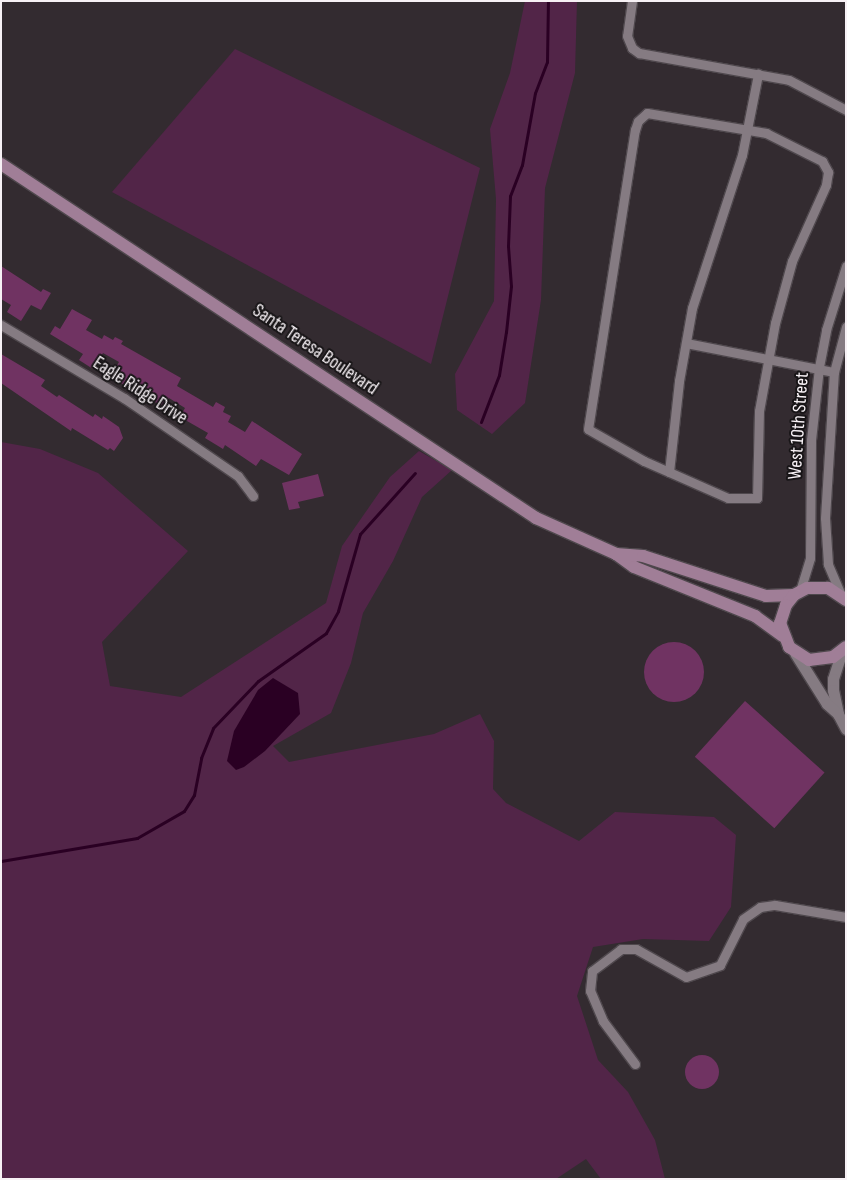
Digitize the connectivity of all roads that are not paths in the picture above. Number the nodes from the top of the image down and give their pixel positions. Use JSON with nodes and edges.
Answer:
{"nodes":[{"id":1,"x":632,"y":1,"type":"edge"},
{"id":2,"x":758,"y":74,"type":"junction"},
{"id":3,"x":846,"y":110,"type":"edge"},
{"id":4,"x":748,"y":129,"type":"junction"},
{"id":5,"x":1,"y":164,"type":"edge"},
{"id":6,"x":846,"y":266,"type":"edge"},
{"id":7,"x":1,"y":325,"type":"edge"},
{"id":8,"x":846,"y":327,"type":"edge"},
{"id":9,"x":686,"y":343,"type":"junction"},
{"id":10,"x":768,"y":358,"type":"junction"},
{"id":11,"x":819,"y":367,"type":"junction"},
{"id":12,"x":834,"y":372,"type":"junction"},
{"id":13,"x":669,"y":472,"type":"junction"},
{"id":14,"x":253,"y":496,"type":"dead end"},
{"id":15,"x":616,"y":554,"type":"junction"},
{"id":16,"x":797,"y":593,"type":"junction"},
{"id":17,"x":844,"y":598,"type":"edge"},
{"id":18,"x":783,"y":636,"type":"junction"},
{"id":19,"x":844,"y":649,"type":"edge"},
{"id":20,"x":795,"y":653,"type":"junction"},
{"id":21,"x":838,"y":714,"type":"junction"},
{"id":22,"x":846,"y":728,"type":"edge"},
{"id":23,"x":846,"y":917,"type":"edge"},
{"id":24,"x":635,"y":1064,"type":"dead end"}],
"edges":[{"from":1,"to":2,"type":"street"},
{"from":2,"to":3,"type":"street"},
{"from":2,"to":4,"type":"street"},
{"from":4,"to":9,"type":"street"},
{"from":4,"to":10,"type":"street"},
{"from":4,"to":13,"type":"street"},
{"from":5,"to":15,"type":"main road","name":"Santa Teresa Boulevard"},
{"from":6,"to":11,"type":"street","name":"West 10th Street"},
{"from":7,"to":14,"type":"street","name":"Eagle Ridge Drive"},
{"from":8,"to":12,"type":"street","name":"West 10th Street"},
{"from":9,"to":10,"type":"street"},
{"from":9,"to":13,"type":"street"},
{"from":10,"to":11,"type":"street"},
{"from":10,"to":13,"type":"street"},
{"from":11,"to":12,"type":"street"},
{"from":11,"to":16,"type":"street","name":"West 10th Street"},
{"from":12,"to":17,"type":"street","name":"West 10th Street"},
{"from":15,"to":16,"type":"main road","name":"Santa Teresa Boulevard"},
{"from":15,"to":18,"type":"main road","name":"Santa Teresa Boulevard"},
{"from":16,"to":17,"type":"main road","name":"Santa Teresa Boulevard"},
{"from":16,"to":18,"type":"main road"},
{"from":18,"to":20,"type":"main road","name":"Santa Teresa Boulevard"},
{"from":19,"to":20,"type":"main road"},
{"from":19,"to":21,"type":"street"},
{"from":20,"to":21,"type":"street"},
{"from":21,"to":22,"type":"street"},
{"from":23,"to":24,"type":"street"}]}
